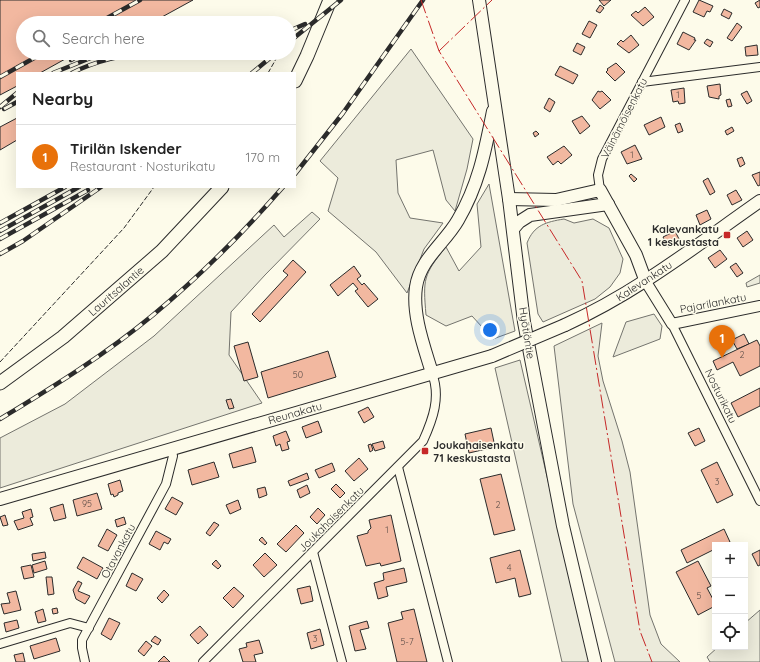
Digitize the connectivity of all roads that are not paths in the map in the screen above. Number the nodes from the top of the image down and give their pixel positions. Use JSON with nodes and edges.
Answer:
{"nodes":[{"id":1,"x":330,"y":0,"type":"edge"},
{"id":2,"x":479,"y":0,"type":"edge"},
{"id":3,"x":685,"y":0,"type":"edge"},
{"id":4,"x":760,"y":67,"type":"edge"},
{"id":5,"x":296,"y":79,"type":"edge"},
{"id":6,"x":642,"y":82,"type":"junction"},
{"id":7,"x":495,"y":100,"type":"junction"},
{"id":8,"x":221,"y":188,"type":"edge"},
{"id":9,"x":600,"y":190,"type":"junction"},
{"id":10,"x":509,"y":199,"type":"junction"},
{"id":11,"x":760,"y":201,"type":"edge"},
{"id":12,"x":608,"y":204,"type":"junction"},
{"id":13,"x":513,"y":228,"type":"junction"},
{"id":14,"x":646,"y":282,"type":"junction"},
{"id":15,"x":760,"y":306,"type":"edge"},
{"id":16,"x":585,"y":316,"type":"joint"},
{"id":17,"x":672,"y":324,"type":"junction"},
{"id":18,"x":432,"y":373,"type":"junction"},
{"id":19,"x":0,"y":383,"type":"edge"},
{"id":20,"x":171,"y":448,"type":"junction"},
{"id":21,"x":398,"y":467,"type":"junction"},
{"id":22,"x":0,"y":499,"type":"edge"},
{"id":23,"x":760,"y":501,"type":"edge"},
{"id":24,"x":314,"y":552,"type":"junction"},
{"id":25,"x":89,"y":628,"type":"junction"},
{"id":26,"x":0,"y":644,"type":"edge"},
{"id":27,"x":212,"y":653,"type":"junction"},
{"id":28,"x":85,"y":662,"type":"edge"},
{"id":29,"x":203,"y":662,"type":"edge"},
{"id":30,"x":214,"y":662,"type":"edge"},
{"id":31,"x":342,"y":662,"type":"edge"},
{"id":32,"x":448,"y":662,"type":"edge"},
{"id":33,"x":595,"y":662,"type":"edge"}],
"edges":[{"from":1,"to":5,"type":"main road"},
{"from":2,"to":7,"type":"main road","name":"Hyötiöntie"},
{"from":3,"to":6,"type":"street","name":"Väinämöisenkatu"},
{"from":4,"to":6,"type":"street"},
{"from":6,"to":9,"type":"street","name":"Väinämöisenkatu"},
{"from":7,"to":10,"type":"main road","name":"Hyötiöntie"},
{"from":7,"to":18,"type":"main road"},
{"from":8,"to":19,"type":"main road","name":"Lauritsalantie"},
{"from":9,"to":10,"type":"main road"},
{"from":9,"to":12,"type":"main road","name":"Väinämöisenkatu"},
{"from":10,"to":13,"type":"main road","name":"Hyötiöntie"},
{"from":11,"to":14,"type":"main road","name":"Kalevankatu"},
{"from":12,"to":13,"type":"main road"},
{"from":12,"to":14,"type":"main road","name":"Väinämöisenkatu"},
{"from":13,"to":33,"type":"main road","name":"Hyötiöntie"},
{"from":14,"to":16,"type":"main road","name":"Kalevankatu"},
{"from":14,"to":17,"type":"street","name":"Nosturikatu"},
{"from":15,"to":17,"type":"street","name":"Pajarilankatu"},
{"from":16,"to":18,"type":"main road","name":"Reunakatu","bridge":true},
{"from":17,"to":23,"type":"street","name":"Nosturikatu"},
{"from":18,"to":20,"type":"main road","name":"Reunakatu"},
{"from":18,"to":21,"type":"street","name":"Joukahaisenkatu"},
{"from":20,"to":22,"type":"main road","name":"Reunakatu"},
{"from":20,"to":25,"type":"street","name":"Otavankatu"},
{"from":21,"to":24,"type":"street","name":"Joukahaisenkatu"},
{"from":21,"to":32,"type":"street"},
{"from":24,"to":27,"type":"street","name":"Joukahaisenkatu"},
{"from":24,"to":31,"type":"street"},
{"from":25,"to":26,"type":"street"},
{"from":25,"to":28,"type":"street","name":"Otavankatu"},
{"from":27,"to":29,"type":"street","name":"Joukahaisenkatu"},
{"from":27,"to":30,"type":"street"}]}
